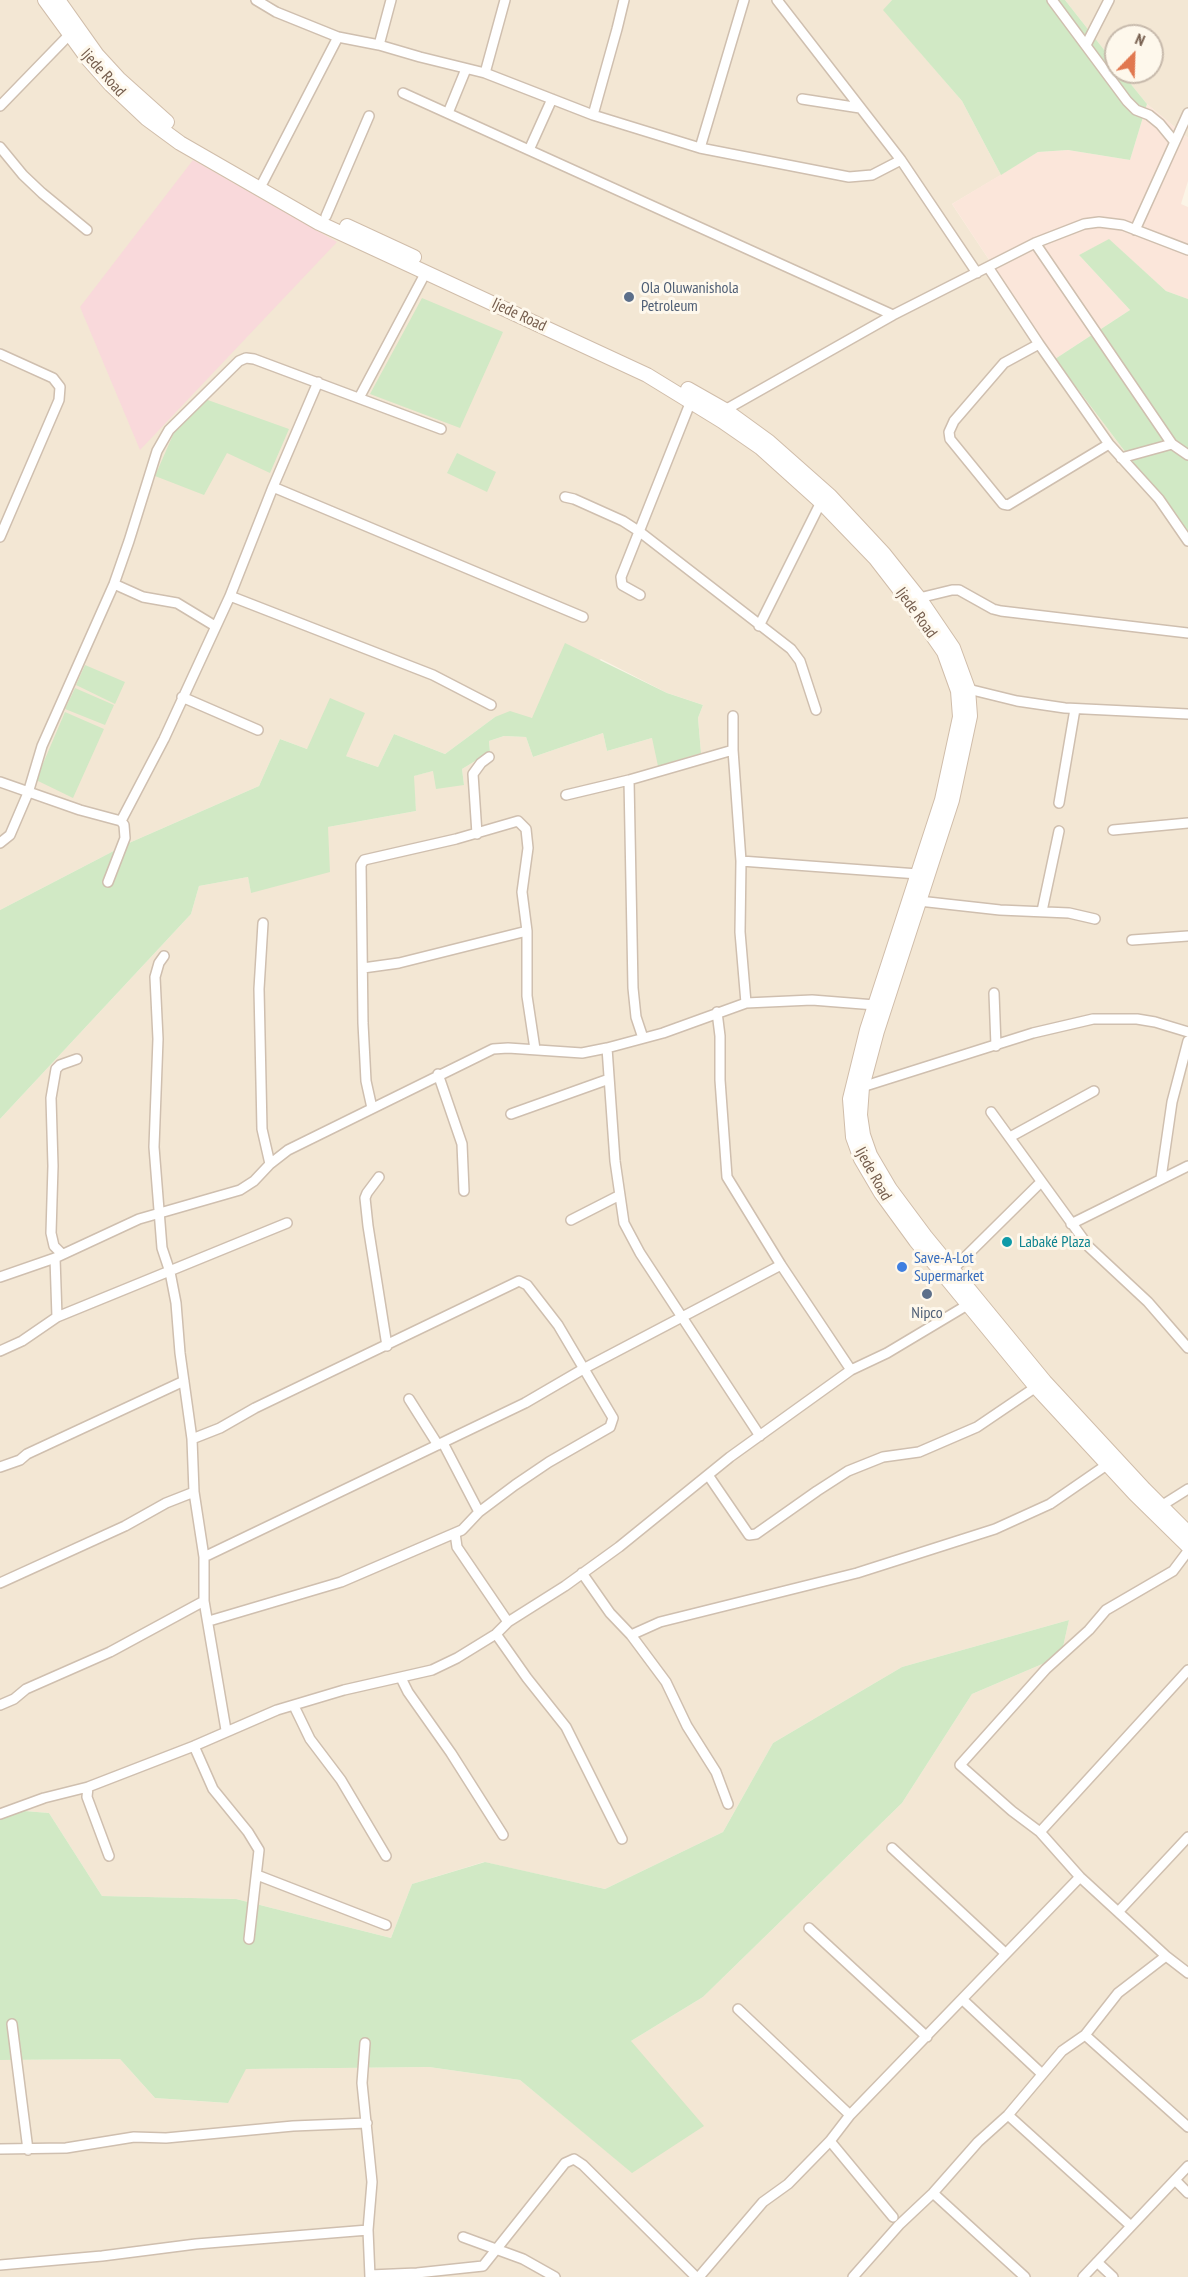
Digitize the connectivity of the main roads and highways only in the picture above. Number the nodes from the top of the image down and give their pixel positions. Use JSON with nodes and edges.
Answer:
{"nodes":[{"id":1,"x":45,"y":0,"type":"edge"},
{"id":2,"x":58,"y":0,"type":"edge"},
{"id":3,"x":381,"y":247,"type":"junction"},
{"id":4,"x":1188,"y":1533,"type":"edge"},
{"id":5,"x":1188,"y":1546,"type":"edge"}],
"edges":[{"from":1,"to":3,"type":"main road","name":"Ijede Road"},
{"from":2,"to":3,"type":"main road","name":"Ijede Road"},
{"from":3,"to":4,"type":"main road","name":"Ijede Road"},
{"from":3,"to":5,"type":"main road","name":"Ijede Road"}]}
